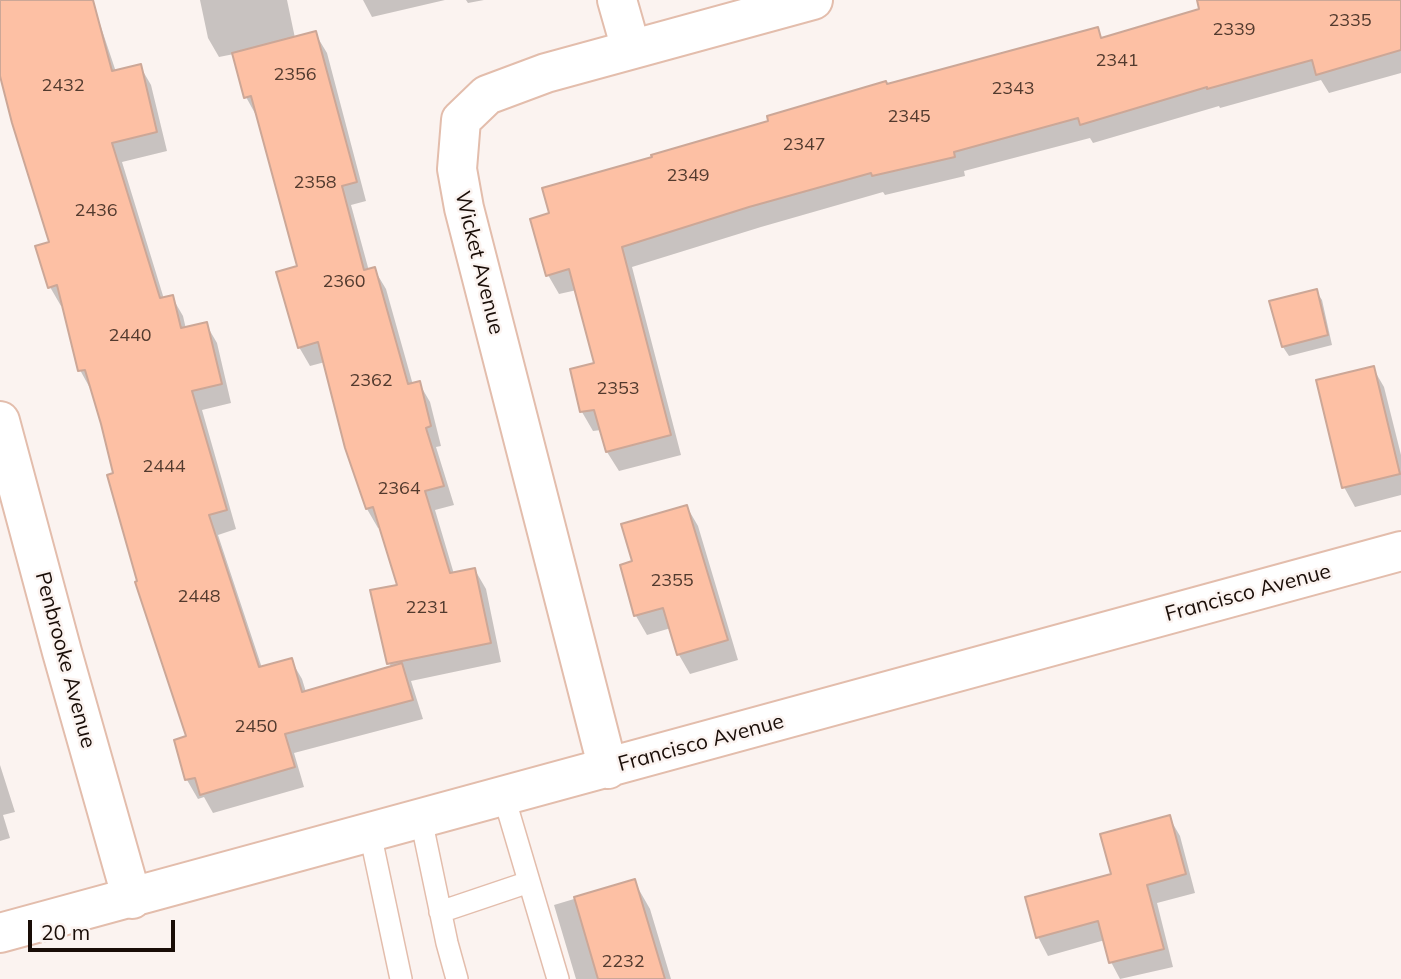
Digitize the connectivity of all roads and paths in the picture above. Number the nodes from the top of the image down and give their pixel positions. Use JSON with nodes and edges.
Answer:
{"nodes":[{"id":1,"x":617,"y":0,"type":"edge"},
{"id":2,"x":813,"y":0,"type":"edge"},
{"id":3,"x":631,"y":49,"type":"junction"},
{"id":4,"x":0,"y":421,"type":"edge"},
{"id":5,"x":1401,"y":551,"type":"edge"},
{"id":6,"x":608,"y":769,"type":"junction"},
{"id":7,"x":503,"y":797,"type":"junction"},
{"id":8,"x":421,"y":819,"type":"junction"},
{"id":9,"x":370,"y":833,"type":"junction"},
{"id":10,"x":529,"y":882,"type":"junction"},
{"id":11,"x":132,"y":899,"type":"junction"},
{"id":12,"x":440,"y":912,"type":"junction"},
{"id":13,"x":0,"y":933,"type":"edge"},
{"id":14,"x":401,"y":979,"type":"edge"},
{"id":15,"x":457,"y":979,"type":"edge"},
{"id":16,"x":558,"y":979,"type":"edge"}],
"edges":[{"from":1,"to":3,"type":"street"},
{"from":2,"to":3,"type":"street","name":"Wicket Avenue"},
{"from":3,"to":6,"type":"street","name":"Wicket Avenue"},
{"from":4,"to":11,"type":"street","name":"Penbrooke Avenue"},
{"from":5,"to":6,"type":"street","name":"Francisco Avenue"},
{"from":6,"to":7,"type":"street","name":"Francisco Avenue"},
{"from":7,"to":8,"type":"street","name":"Francisco Avenue"},
{"from":7,"to":10,"type":"lane"},
{"from":8,"to":9,"type":"street","name":"Francisco Avenue"},
{"from":8,"to":12,"type":"lane"},
{"from":9,"to":11,"type":"street","name":"Francisco Avenue"},
{"from":9,"to":14,"type":"lane"},
{"from":10,"to":12,"type":"lane"},
{"from":10,"to":16,"type":"lane"},
{"from":11,"to":13,"type":"street","name":"Francisco Avenue"},
{"from":12,"to":15,"type":"lane"}]}
